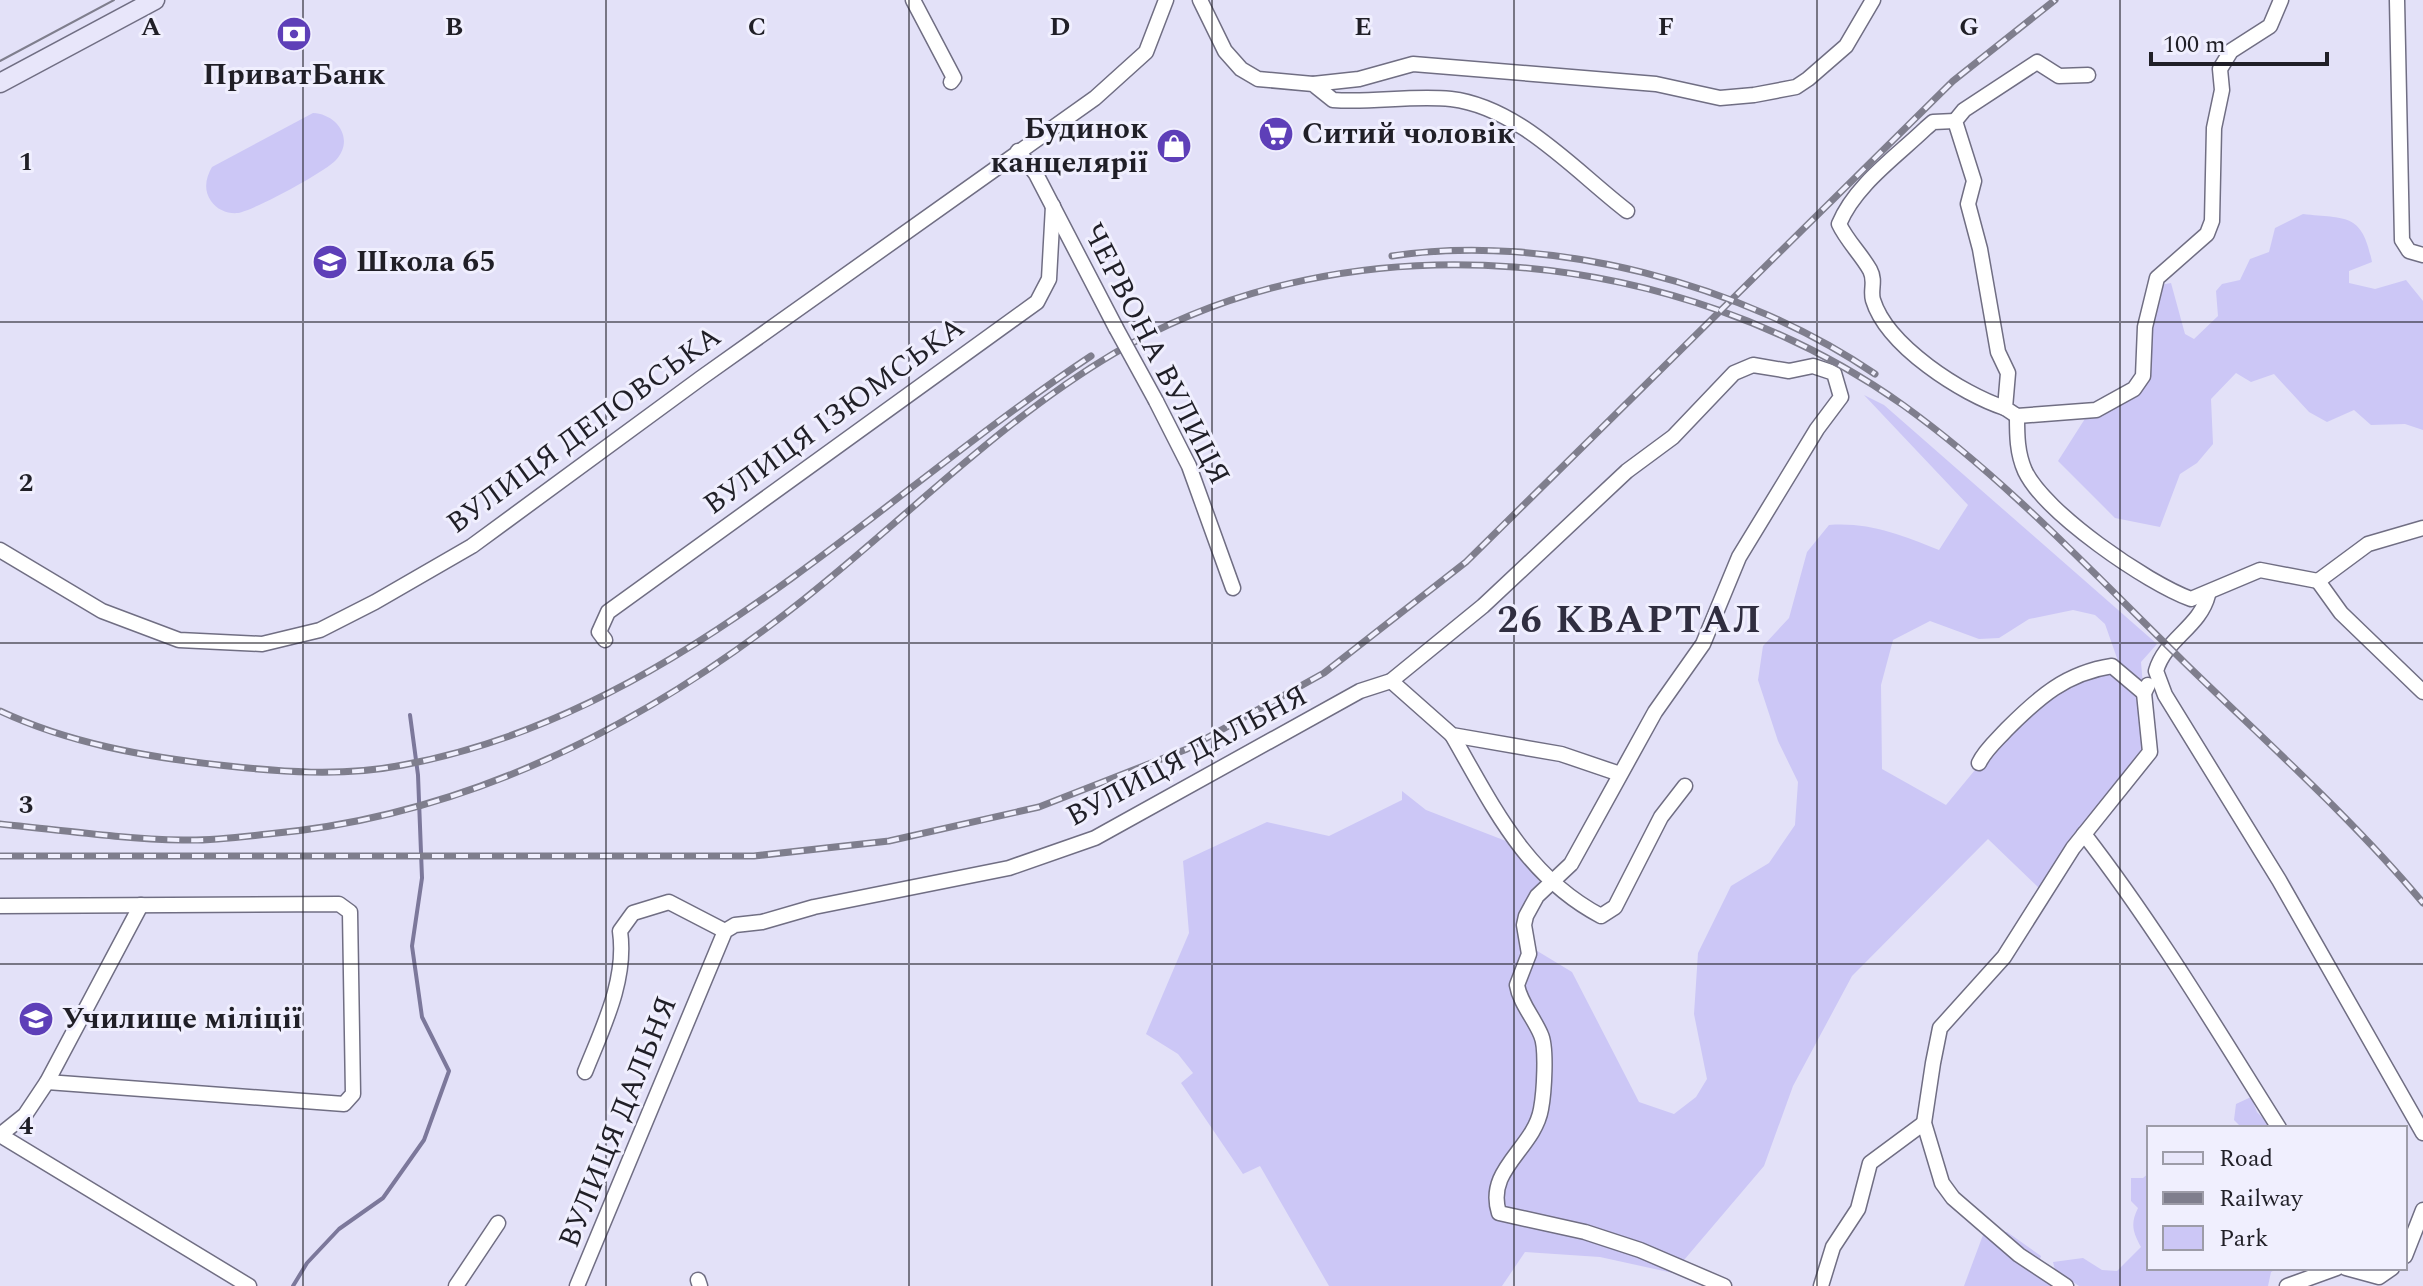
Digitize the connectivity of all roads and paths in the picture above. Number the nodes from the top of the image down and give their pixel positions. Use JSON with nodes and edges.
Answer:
{"nodes":[{"id":1,"x":155,"y":0,"type":"edge"},
{"id":2,"x":913,"y":0,"type":"edge"},
{"id":3,"x":1166,"y":0,"type":"edge"},
{"id":4,"x":1200,"y":0,"type":"edge"},
{"id":5,"x":1873,"y":0,"type":"edge"},
{"id":6,"x":2281,"y":0,"type":"edge"},
{"id":7,"x":2397,"y":0,"type":"edge"},
{"id":8,"x":2088,"y":75,"type":"dead end"},
{"id":9,"x":951,"y":82,"type":"dead end"},
{"id":10,"x":0,"y":83,"type":"edge"},
{"id":11,"x":1313,"y":84,"type":"junction"},
{"id":12,"x":1955,"y":121,"type":"junction"},
{"id":13,"x":1018,"y":151,"type":"junction"},
{"id":14,"x":1053,"y":206,"type":"junction"},
{"id":15,"x":1627,"y":211,"type":"dead end"},
{"id":16,"x":2423,"y":255,"type":"edge"},
{"id":17,"x":2011,"y":412,"type":"junction"},
{"id":18,"x":2423,"y":528,"type":"edge"},
{"id":19,"x":0,"y":550,"type":"edge"},
{"id":20,"x":2318,"y":581,"type":"junction"},
{"id":21,"x":1233,"y":588,"type":"dead end"},
{"id":22,"x":2208,"y":595,"type":"junction"},
{"id":23,"x":605,"y":640,"type":"dead end"},
{"id":24,"x":2156,"y":671,"type":"junction"},
{"id":25,"x":1391,"y":681,"type":"junction"},
{"id":26,"x":2423,"y":692,"type":"edge"},
{"id":27,"x":2144,"y":693,"type":"junction"},
{"id":28,"x":1452,"y":735,"type":"junction"},
{"id":29,"x":1979,"y":763,"type":"dead end"},
{"id":30,"x":1620,"y":774,"type":"junction"},
{"id":31,"x":1685,"y":786,"type":"dead end"},
{"id":32,"x":2084,"y":834,"type":"junction"},
{"id":33,"x":1551,"y":882,"type":"junction"},
{"id":34,"x":141,"y":905,"type":"junction"},
{"id":35,"x":0,"y":906,"type":"edge"},
{"id":36,"x":725,"y":931,"type":"junction"},
{"id":37,"x":585,"y":1072,"type":"dead end"},
{"id":38,"x":47,"y":1082,"type":"junction"},
{"id":39,"x":1924,"y":1123,"type":"junction"},
{"id":40,"x":2278,"y":1126,"type":"edge"},
{"id":41,"x":2423,"y":1133,"type":"edge"},
{"id":42,"x":0,"y":1135,"type":"edge"},
{"id":43,"x":2423,"y":1210,"type":"edge"},
{"id":44,"x":498,"y":1223,"type":"dead end"},
{"id":45,"x":2407,"y":1251,"type":"edge"},
{"id":46,"x":2331,"y":1270,"type":"edge"},
{"id":47,"x":2353,"y":1270,"type":"edge"},
{"id":48,"x":2389,"y":1270,"type":"edge"},
{"id":49,"x":249,"y":1286,"type":"edge"},
{"id":50,"x":456,"y":1286,"type":"edge"},
{"id":51,"x":577,"y":1286,"type":"edge"},
{"id":52,"x":1724,"y":1286,"type":"edge"},
{"id":53,"x":1821,"y":1286,"type":"edge"},
{"id":54,"x":2066,"y":1286,"type":"edge"},
{"id":55,"x":2287,"y":1286,"type":"edge"}],
"edges":[{"from":1,"to":10,"type":"street"},
{"from":2,"to":9,"type":"street"},
{"from":3,"to":13,"type":"street","name":"ВУЛИЦЯ ДЕПОВСЬКА"},
{"from":4,"to":11,"type":"street"},
{"from":5,"to":11,"type":"street"},
{"from":6,"to":17,"type":"street"},
{"from":7,"to":16,"type":"street"},
{"from":8,"to":12,"type":"street"},
{"from":11,"to":15,"type":"street"},
{"from":12,"to":17,"type":"street"},
{"from":12,"to":17,"type":"street"},
{"from":13,"to":14,"type":"street","name":"ЧЕРВОНА ВУЛИЦЯ"},
{"from":13,"to":19,"type":"street","name":"ВУЛИЦЯ ДЕПОВСЬКА"},
{"from":14,"to":21,"type":"street","name":"ЧЕРВОНА ВУЛИЦЯ","bridge":true},
{"from":14,"to":23,"type":"street","name":"ВУЛИЦЯ ІЗЮМСЬКА"},
{"from":17,"to":22,"type":"street"},
{"from":18,"to":20,"type":"street"},
{"from":20,"to":22,"type":"street"},
{"from":20,"to":26,"type":"street"},
{"from":22,"to":24,"type":"street"},
{"from":24,"to":27,"type":"street"},
{"from":24,"to":41,"type":"street"},
{"from":25,"to":28,"type":"street"},
{"from":25,"to":30,"type":"street","name":"ВУЛИЦЯ ДАЛЬНЯ"},
{"from":25,"to":36,"type":"street","name":"ВУЛИЦЯ ДАЛЬНЯ"},
{"from":27,"to":29,"type":"street"},
{"from":27,"to":32,"type":"street"},
{"from":28,"to":30,"type":"street"},
{"from":28,"to":33,"type":"street"},
{"from":30,"to":33,"type":"street"},
{"from":31,"to":33,"type":"street"},
{"from":32,"to":39,"type":"street"},
{"from":32,"to":40,"type":"street"},
{"from":33,"to":52,"type":"street"},
{"from":34,"to":35,"type":"street"},
{"from":34,"to":38,"type":"street"},
{"from":34,"to":38,"type":"street"},
{"from":36,"to":37,"type":"street"},
{"from":36,"to":51,"type":"street","name":"ВУЛИЦЯ ДАЛЬНЯ"},
{"from":38,"to":42,"type":"street"},
{"from":39,"to":53,"type":"street"},
{"from":39,"to":54,"type":"street"},
{"from":42,"to":49,"type":"street"},
{"from":43,"to":45,"type":"street"},
{"from":44,"to":50,"type":"street"},
{"from":46,"to":55,"type":"street"},
{"from":47,"to":48,"type":"street"}]}
